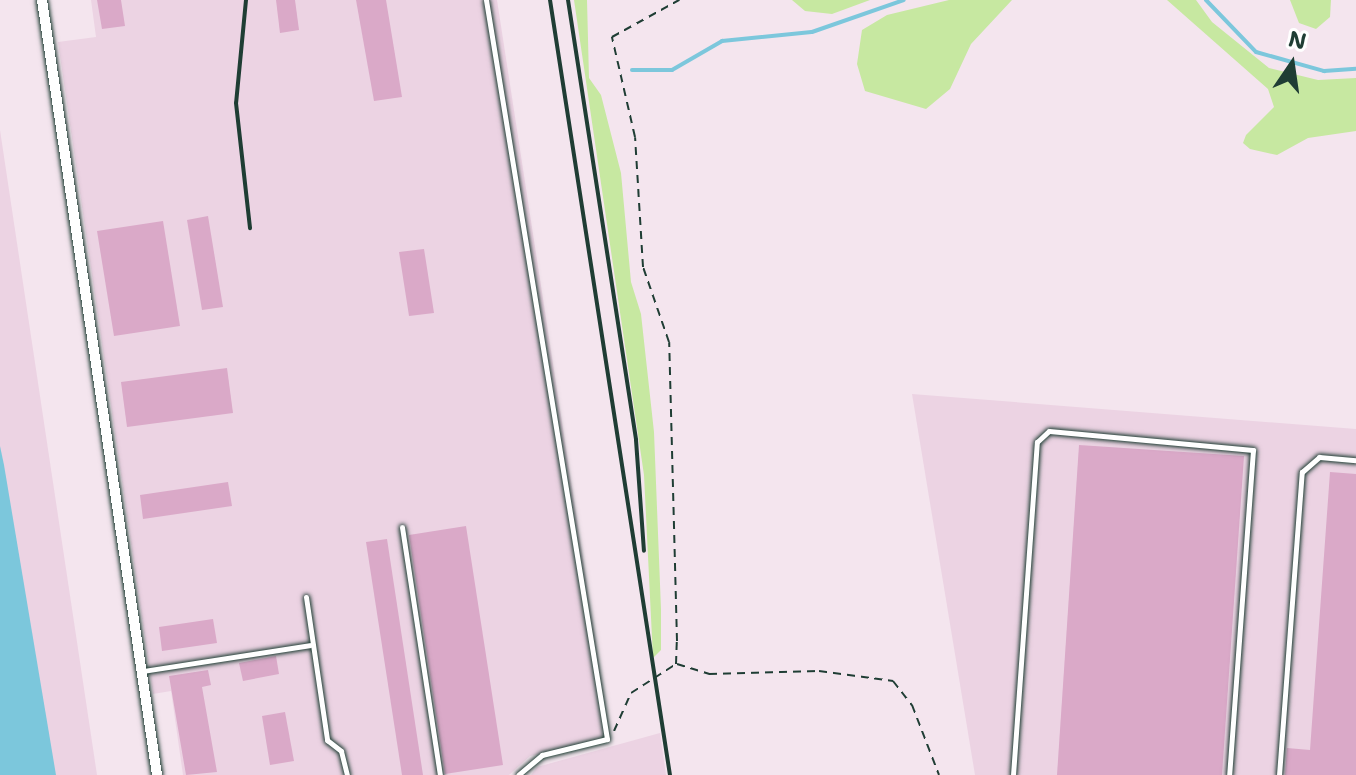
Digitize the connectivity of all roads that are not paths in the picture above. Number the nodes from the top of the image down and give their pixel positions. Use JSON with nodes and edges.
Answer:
{"nodes":[{"id":1,"x":42,"y":0,"type":"edge"},
{"id":2,"x":486,"y":0,"type":"edge"},
{"id":3,"x":1356,"y":460,"type":"edge"},
{"id":4,"x":402,"y":527,"type":"dead end"},
{"id":5,"x":306,"y":597,"type":"dead end"},
{"id":6,"x":310,"y":645,"type":"junction"},
{"id":7,"x":142,"y":671,"type":"junction"},
{"id":8,"x":157,"y":775,"type":"edge"},
{"id":9,"x":347,"y":775,"type":"edge"},
{"id":10,"x":440,"y":775,"type":"edge"},
{"id":11,"x":518,"y":775,"type":"edge"},
{"id":12,"x":1013,"y":775,"type":"edge"},
{"id":13,"x":1229,"y":775,"type":"edge"},
{"id":14,"x":1279,"y":775,"type":"edge"}],
"edges":[{"from":1,"to":7,"type":"street"},
{"from":2,"to":11,"type":"lane"},
{"from":3,"to":14,"type":"lane"},
{"from":4,"to":10,"type":"lane"},
{"from":5,"to":6,"type":"lane"},
{"from":6,"to":7,"type":"lane"},
{"from":6,"to":9,"type":"lane"},
{"from":7,"to":8,"type":"street"},
{"from":12,"to":13,"type":"lane"}]}
